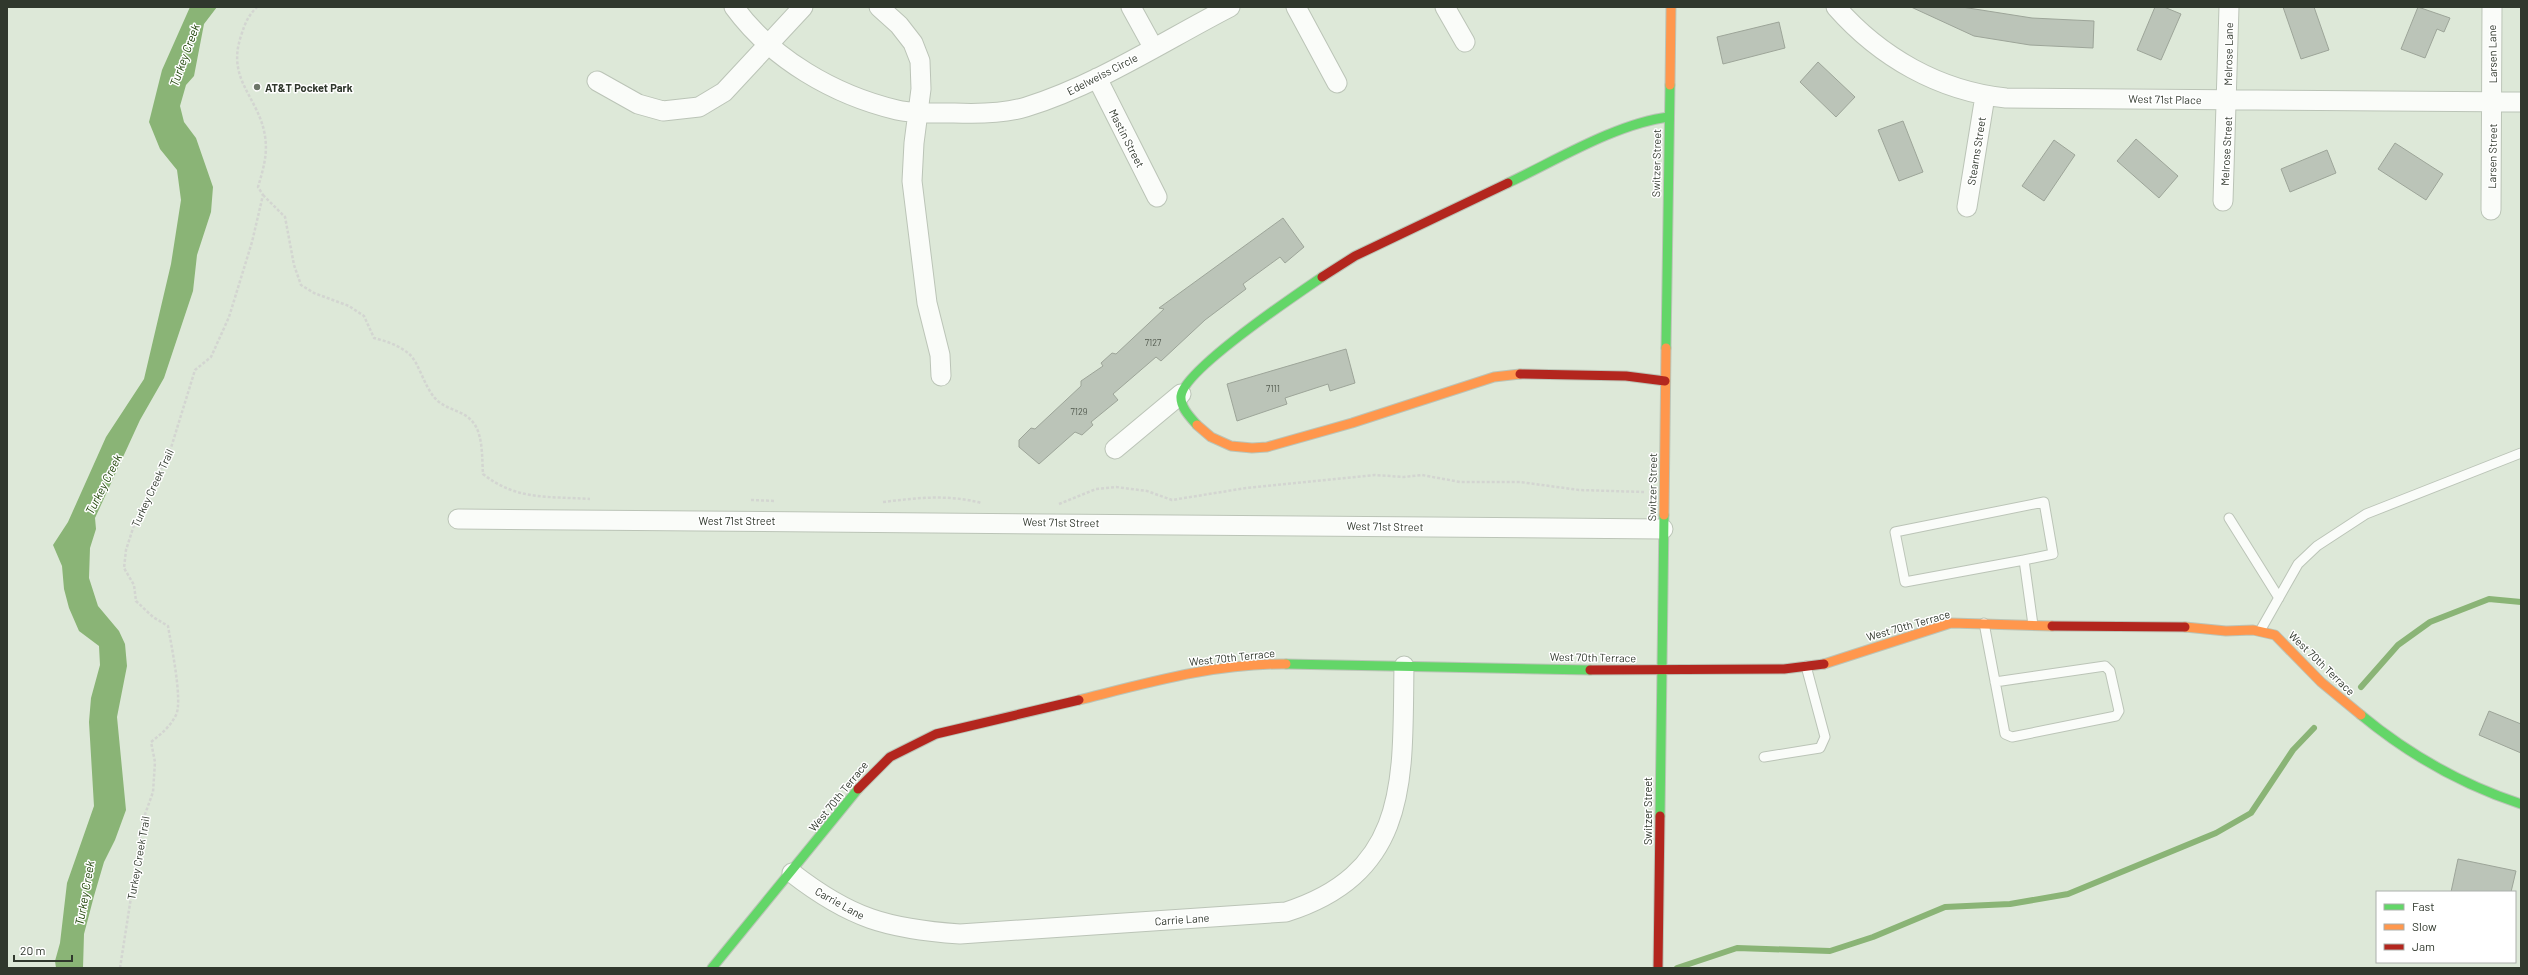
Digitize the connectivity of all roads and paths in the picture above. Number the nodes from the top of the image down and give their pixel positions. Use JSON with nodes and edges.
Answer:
{"nodes":[{"id":1,"x":257,"y":7,"type":"edge"},
{"id":2,"x":734,"y":7,"type":"edge"},
{"id":3,"x":804,"y":7,"type":"edge"},
{"id":4,"x":879,"y":7,"type":"edge"},
{"id":5,"x":1131,"y":7,"type":"edge"},
{"id":6,"x":1230,"y":7,"type":"edge"},
{"id":7,"x":1296,"y":7,"type":"edge"},
{"id":8,"x":1445,"y":7,"type":"edge"},
{"id":9,"x":1671,"y":7,"type":"edge"},
{"id":10,"x":1836,"y":7,"type":"edge"},
{"id":11,"x":2229,"y":7,"type":"edge"},
{"id":12,"x":2492,"y":7,"type":"edge"},
{"id":13,"x":1465,"y":42,"type":"dead end"},
{"id":14,"x":769,"y":44,"type":"junction"},
{"id":15,"x":1153,"y":47,"type":"junction"},
{"id":16,"x":1097,"y":78,"type":"junction"},
{"id":17,"x":597,"y":82,"type":"dead end"},
{"id":18,"x":1337,"y":83,"type":"dead end"},
{"id":19,"x":1984,"y":96,"type":"junction"},
{"id":20,"x":2228,"y":100,"type":"junction"},
{"id":21,"x":2493,"y":102,"type":"junction"},
{"id":22,"x":2521,"y":102,"type":"edge"},
{"id":23,"x":918,"y":112,"type":"junction"},
{"id":24,"x":1669,"y":117,"type":"junction"},
{"id":25,"x":263,"y":195,"type":"junction"},
{"id":26,"x":1157,"y":197,"type":"dead end"},
{"id":27,"x":2223,"y":201,"type":"dead end"},
{"id":28,"x":1967,"y":207,"type":"dead end"},
{"id":29,"x":2491,"y":210,"type":"dead end"},
{"id":30,"x":941,"y":376,"type":"dead end"},
{"id":31,"x":1665,"y":381,"type":"junction"},
{"id":32,"x":1181,"y":394,"type":"junction"},
{"id":33,"x":1115,"y":449,"type":"dead end"},
{"id":34,"x":2521,"y":453,"type":"edge"},
{"id":35,"x":1648,"y":492,"type":"dead end"},
{"id":36,"x":596,"y":500,"type":"dead end"},
{"id":37,"x":744,"y":501,"type":"dead end"},
{"id":38,"x":781,"y":501,"type":"dead end"},
{"id":39,"x":881,"y":502,"type":"dead end"},
{"id":40,"x":984,"y":503,"type":"dead end"},
{"id":41,"x":1053,"y":506,"type":"dead end"},
{"id":42,"x":2229,"y":518,"type":"dead end"},
{"id":43,"x":458,"y":519,"type":"dead end"},
{"id":44,"x":1663,"y":529,"type":"junction"},
{"id":45,"x":2024,"y":560,"type":"junction"},
{"id":46,"x":2279,"y":598,"type":"junction"},
{"id":47,"x":1984,"y":623,"type":"junction"},
{"id":48,"x":2033,"y":625,"type":"junction"},
{"id":49,"x":2260,"y":632,"type":"junction"},
{"id":50,"x":1404,"y":666,"type":"junction"},
{"id":51,"x":1806,"y":666,"type":"junction"},
{"id":52,"x":1660,"y":670,"type":"junction"},
{"id":53,"x":1995,"y":682,"type":"junction"},
{"id":54,"x":1764,"y":757,"type":"dead end"},
{"id":55,"x":2521,"y":804,"type":"edge"},
{"id":56,"x":792,"y":873,"type":"junction"},
{"id":57,"x":120,"y":968,"type":"edge"},
{"id":58,"x":712,"y":968,"type":"edge"},
{"id":59,"x":1658,"y":968,"type":"edge"}],
"edges":[{"from":1,"to":25,"type":"path","name":"Turkey Creek Trail"},
{"from":2,"to":14,"type":"street","name":"Edelweiss Circle"},
{"from":3,"to":14,"type":"street"},
{"from":4,"to":23,"type":"street"},
{"from":5,"to":15,"type":"street"},
{"from":6,"to":15,"type":"street","name":"Edelweiss Circle"},
{"from":7,"to":18,"type":"street"},
{"from":8,"to":13,"type":"street"},
{"from":9,"to":24,"type":"street","name":"Switzer Street"},
{"from":10,"to":19,"type":"street","name":"West 71st Place"},
{"from":11,"to":20,"type":"street","name":"Melrose Lane"},
{"from":12,"to":21,"type":"street","name":"Larsen Lane"},
{"from":14,"to":17,"type":"street"},
{"from":14,"to":23,"type":"street","name":"Edelweiss Circle"},
{"from":15,"to":16,"type":"street","name":"Edelweiss Circle"},
{"from":16,"to":23,"type":"street","name":"Edelweiss Circle"},
{"from":16,"to":26,"type":"street","name":"Mastin Street"},
{"from":19,"to":20,"type":"street","name":"West 71st Place"},
{"from":19,"to":28,"type":"street","name":"Stearns Street"},
{"from":20,"to":21,"type":"street","name":"West 71st Place"},
{"from":20,"to":27,"type":"street","name":"Melrose Street"},
{"from":21,"to":22,"type":"street","name":"West 71st Place"},
{"from":21,"to":29,"type":"street","name":"Larsen Street"},
{"from":23,"to":30,"type":"street"},
{"from":24,"to":31,"type":"street","name":"Switzer Street"},
{"from":24,"to":32,"type":"street"},
{"from":25,"to":36,"type":"path"},
{"from":25,"to":57,"type":"path","name":"Turkey Creek Trail"},
{"from":31,"to":32,"type":"street"},
{"from":31,"to":44,"type":"street","name":"Switzer Street"},
{"from":32,"to":33,"type":"street"},
{"from":34,"to":46,"type":"lane"},
{"from":35,"to":41,"type":"path"},
{"from":37,"to":38,"type":"path"},
{"from":39,"to":40,"type":"path"},
{"from":42,"to":46,"type":"lane"},
{"from":43,"to":44,"type":"street","name":"West 71st Street"},
{"from":44,"to":52,"type":"street","name":"Switzer Street"},
{"from":45,"to":45,"type":"lane"},
{"from":45,"to":48,"type":"lane"},
{"from":46,"to":49,"type":"lane"},
{"from":47,"to":48,"type":"street","name":"West 70th Terrace"},
{"from":47,"to":51,"type":"street","name":"West 70th Terrace"},
{"from":47,"to":53,"type":"lane"},
{"from":48,"to":49,"type":"street","name":"West 70th Terrace"},
{"from":49,"to":55,"type":"street","name":"West 70th Terrace"},
{"from":50,"to":52,"type":"street","name":"West 70th Terrace"},
{"from":50,"to":56,"type":"street","name":"West 70th Terrace"},
{"from":50,"to":56,"type":"street","name":"Carrie Lane"},
{"from":51,"to":52,"type":"street","name":"West 70th Terrace"},
{"from":51,"to":54,"type":"lane"},
{"from":52,"to":59,"type":"street","name":"Switzer Street"},
{"from":53,"to":53,"type":"lane"},
{"from":56,"to":58,"type":"street","name":"West 70th Terrace"}]}
